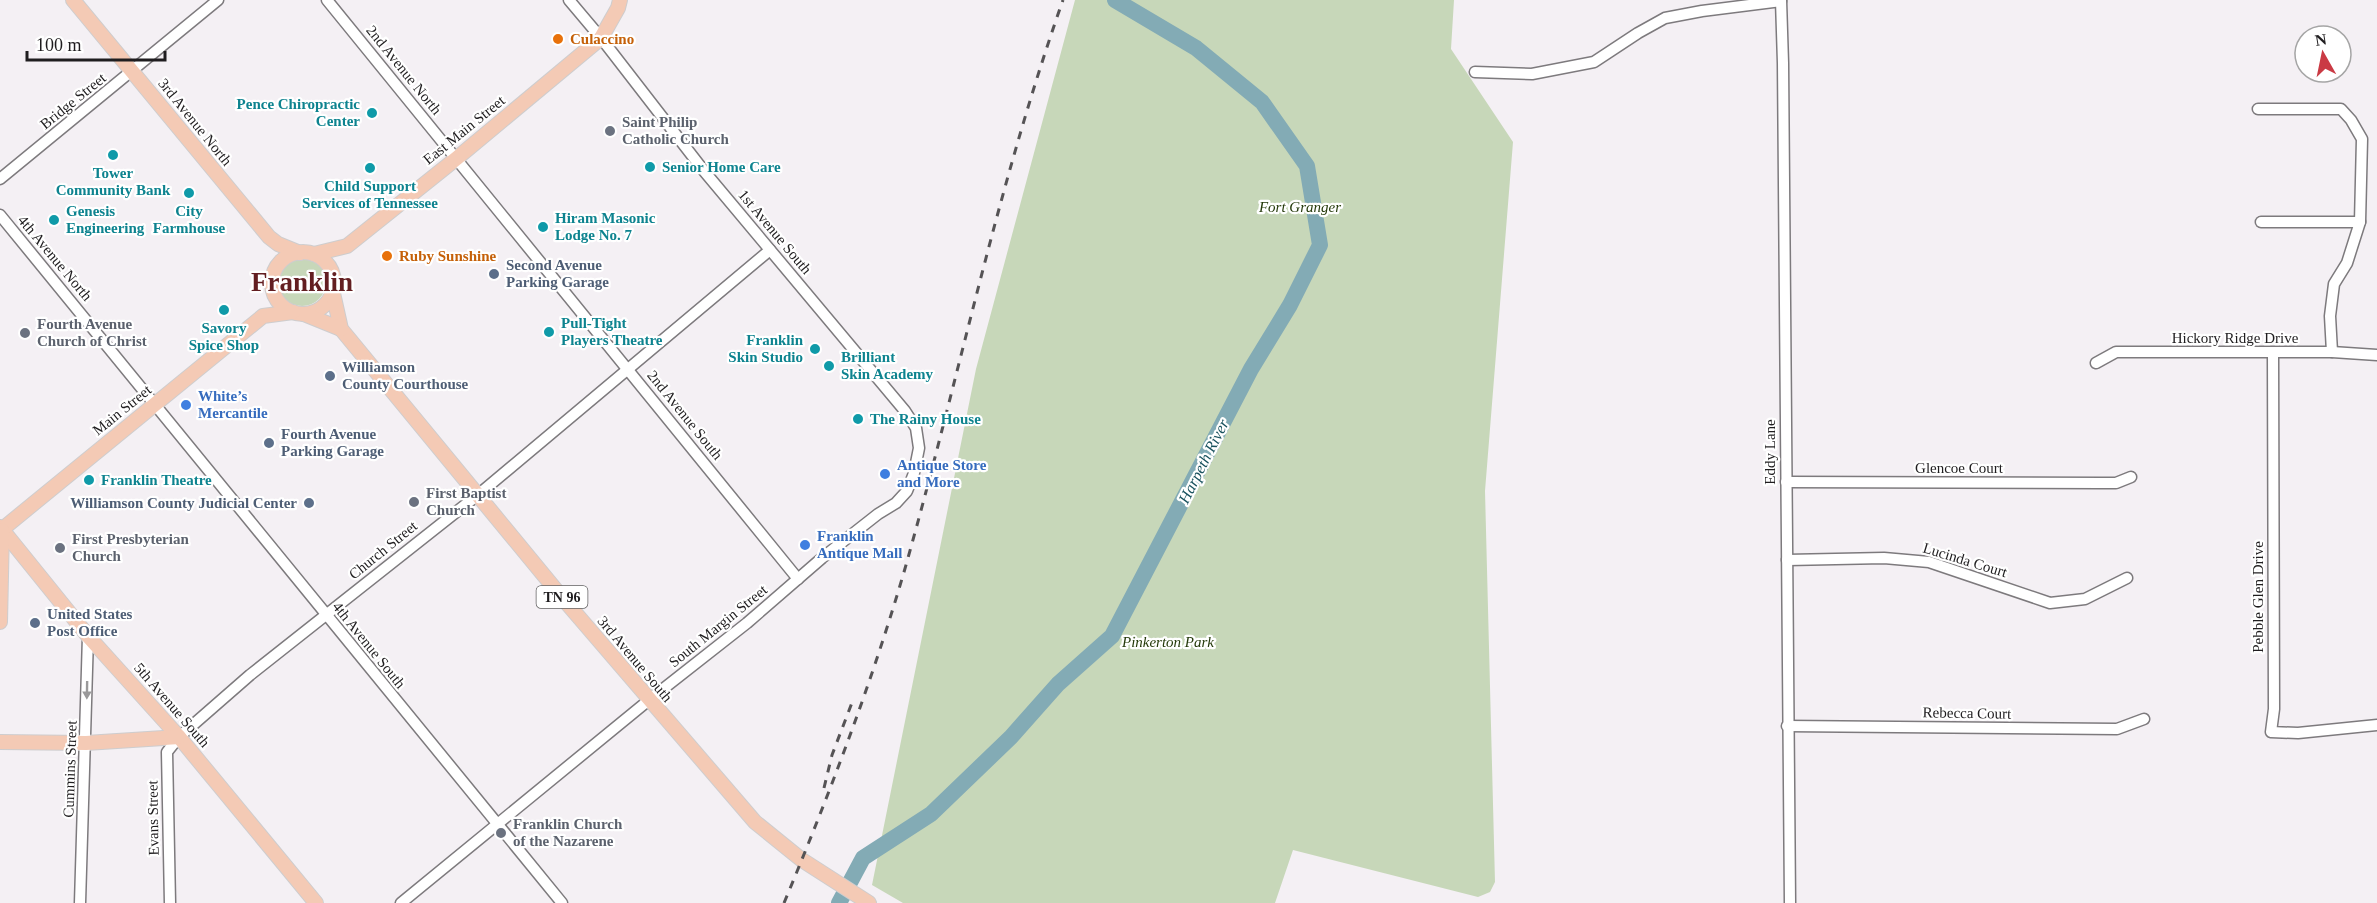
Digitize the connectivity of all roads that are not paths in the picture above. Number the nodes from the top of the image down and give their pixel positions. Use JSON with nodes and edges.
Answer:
{"nodes":[{"id":1,"x":73,"y":0,"type":"edge"},
{"id":2,"x":218,"y":0,"type":"edge"},
{"id":3,"x":327,"y":0,"type":"edge"},
{"id":4,"x":569,"y":0,"type":"edge"},
{"id":5,"x":620,"y":0,"type":"edge"},
{"id":6,"x":1781,"y":0,"type":"edge"},
{"id":7,"x":602,"y":38,"type":"junction"},
{"id":8,"x":133,"y":72,"type":"junction"},
{"id":9,"x":1475,"y":72,"type":"dead end"},
{"id":10,"x":2258,"y":110,"type":"dead end"},
{"id":11,"x":457,"y":159,"type":"junction"},
{"id":12,"x":0,"y":179,"type":"edge"},
{"id":13,"x":0,"y":215,"type":"edge"},
{"id":14,"x":2261,"y":222,"type":"dead end"},
{"id":15,"x":2360,"y":222,"type":"junction"},
{"id":16,"x":269,"y":237,"type":"junction"},
{"id":17,"x":347,"y":246,"type":"junction"},
{"id":18,"x":770,"y":250,"type":"junction"},
{"id":19,"x":300,"y":253,"type":"junction"},
{"id":20,"x":314,"y":254,"type":"junction"},
{"id":21,"x":275,"y":271,"type":"junction"},
{"id":22,"x":333,"y":276,"type":"junction"},
{"id":23,"x":273,"y":288,"type":"junction"},
{"id":24,"x":333,"y":293,"type":"junction"},
{"id":25,"x":296,"y":313,"type":"junction"},
{"id":26,"x":263,"y":316,"type":"junction"},
{"id":27,"x":341,"y":329,"type":"junction"},
{"id":28,"x":2332,"y":352,"type":"junction"},
{"id":29,"x":2273,"y":354,"type":"junction"},
{"id":30,"x":2377,"y":355,"type":"edge"},
{"id":31,"x":2096,"y":363,"type":"dead end"},
{"id":32,"x":628,"y":369,"type":"junction"},
{"id":33,"x":155,"y":404,"type":"junction"},
{"id":34,"x":919,"y":448,"type":"joint"},
{"id":35,"x":2131,"y":477,"type":"dead end"},
{"id":36,"x":1786,"y":482,"type":"junction"},
{"id":37,"x":479,"y":494,"type":"junction"},
{"id":38,"x":1,"y":529,"type":"edge"},
{"id":39,"x":1787,"y":560,"type":"junction"},
{"id":40,"x":2127,"y":578,"type":"dead end"},
{"id":41,"x":798,"y":579,"type":"junction"},
{"id":42,"x":326,"y":616,"type":"junction"},
{"id":43,"x":0,"y":622,"type":"edge"},
{"id":44,"x":88,"y":636,"type":"junction"},
{"id":45,"x":649,"y":700,"type":"junction"},
{"id":46,"x":2144,"y":719,"type":"dead end"},
{"id":47,"x":2377,"y":725,"type":"edge"},
{"id":48,"x":1787,"y":726,"type":"junction"},
{"id":49,"x":179,"y":737,"type":"junction"},
{"id":50,"x":0,"y":742,"type":"edge"},
{"id":51,"x":86,"y":743,"type":"junction"},
{"id":52,"x":497,"y":824,"type":"junction"},
{"id":53,"x":80,"y":903,"type":"edge"},
{"id":54,"x":170,"y":903,"type":"edge"},
{"id":55,"x":316,"y":903,"type":"edge"},
{"id":56,"x":401,"y":903,"type":"edge"},
{"id":57,"x":562,"y":903,"type":"edge"},
{"id":58,"x":869,"y":903,"type":"edge"},
{"id":59,"x":1790,"y":903,"type":"edge"}],
"edges":[{"from":1,"to":8,"type":"main road","name":"3rd Avenue North"},
{"from":2,"to":8,"type":"street","name":"Bridge Street"},
{"from":3,"to":11,"type":"street","name":"2nd Avenue North"},
{"from":4,"to":7,"type":"street","name":"1st Avenue South"},
{"from":5,"to":7,"type":"main road"},
{"from":6,"to":9,"type":"street"},
{"from":6,"to":36,"type":"street","name":"Eddy Lane"},
{"from":7,"to":11,"type":"main road","name":"East Main Street"},
{"from":7,"to":18,"type":"street","name":"1st Avenue South"},
{"from":8,"to":12,"type":"street","name":"Bridge Street"},
{"from":8,"to":16,"type":"main road","name":"3rd Avenue North"},
{"from":10,"to":15,"type":"street"},
{"from":11,"to":17,"type":"main road","name":"East Main Street"},
{"from":11,"to":32,"type":"street","name":"2nd Avenue South"},
{"from":13,"to":33,"type":"street","name":"4th Avenue North"},
{"from":14,"to":15,"type":"street"},
{"from":15,"to":28,"type":"street"},
{"from":16,"to":19,"type":"main road","name":"3rd Avenue North"},
{"from":16,"to":21,"type":"main road","name":"3rd Avenue North"},
{"from":17,"to":20,"type":"main road","name":"East Main Street"},
{"from":17,"to":22,"type":"main road","name":"East Main Street"},
{"from":18,"to":32,"type":"street","name":"Church Street"},
{"from":18,"to":34,"type":"street","name":"1st Avenue South"},
{"from":19,"to":20,"type":"main road"},
{"from":19,"to":21,"type":"main road"},
{"from":20,"to":22,"type":"main road"},
{"from":21,"to":23,"type":"main road"},
{"from":22,"to":24,"type":"main road"},
{"from":23,"to":25,"type":"main road"},
{"from":23,"to":26,"type":"main road"},
{"from":24,"to":25,"type":"main road"},
{"from":24,"to":27,"type":"main road","name":"3rd Avenue South","number":"TN 96"},
{"from":25,"to":26,"type":"main road"},
{"from":25,"to":27,"type":"main road","name":"3rd Avenue South"},
{"from":26,"to":33,"type":"main road","name":"Main Street"},
{"from":27,"to":37,"type":"main road","name":"3rd Avenue South","number":"TN 96"},
{"from":28,"to":29,"type":"street","name":"Hickory Ridge Drive"},
{"from":28,"to":30,"type":"street","name":"Hickory Ridge Drive"},
{"from":29,"to":31,"type":"street","name":"Hickory Ridge Drive"},
{"from":29,"to":47,"type":"street","name":"Pebble Glen Drive"},
{"from":32,"to":37,"type":"street","name":"Church Street"},
{"from":32,"to":41,"type":"street","name":"2nd Avenue South"},
{"from":33,"to":38,"type":"main road","name":"Main Street"},
{"from":33,"to":42,"type":"street","name":"4th Avenue South"},
{"from":34,"to":41,"type":"street","name":"South Margin Street"},
{"from":35,"to":36,"type":"street","name":"Glencoe Court"},
{"from":36,"to":39,"type":"street","name":"Eddy Lane"},
{"from":37,"to":42,"type":"street","name":"Church Street"},
{"from":37,"to":45,"type":"main road","name":"3rd Avenue South","number":"TN 96"},
{"from":38,"to":43,"type":"main road"},
{"from":38,"to":44,"type":"main road","name":"5th Avenue South"},
{"from":39,"to":40,"type":"street","name":"Lucinda Court"},
{"from":39,"to":48,"type":"street","name":"Eddy Lane"},
{"from":41,"to":45,"type":"street","name":"South Margin Street"},
{"from":42,"to":49,"type":"street","name":"Church Street"},
{"from":42,"to":52,"type":"street","name":"4th Avenue South"},
{"from":44,"to":49,"type":"main road","name":"5th Avenue South"},
{"from":44,"to":51,"type":"street","name":"Cummins Street","one_way":true},
{"from":45,"to":52,"type":"street","name":"South Margin Street"},
{"from":45,"to":58,"type":"main road","name":"3rd Avenue South","number":"TN 96"},
{"from":46,"to":48,"type":"street","name":"Rebecca Court"},
{"from":48,"to":59,"type":"street","name":"Eddy Lane"},
{"from":49,"to":51,"type":"main road"},
{"from":49,"to":54,"type":"street","name":"Evans Street"},
{"from":49,"to":55,"type":"main road","name":"5th Avenue South"},
{"from":50,"to":51,"type":"main road"},
{"from":51,"to":53,"type":"street","name":"Cummins Street"},
{"from":52,"to":56,"type":"street","name":"South Margin Street"},
{"from":52,"to":57,"type":"street","name":"4th Avenue South"}]}
